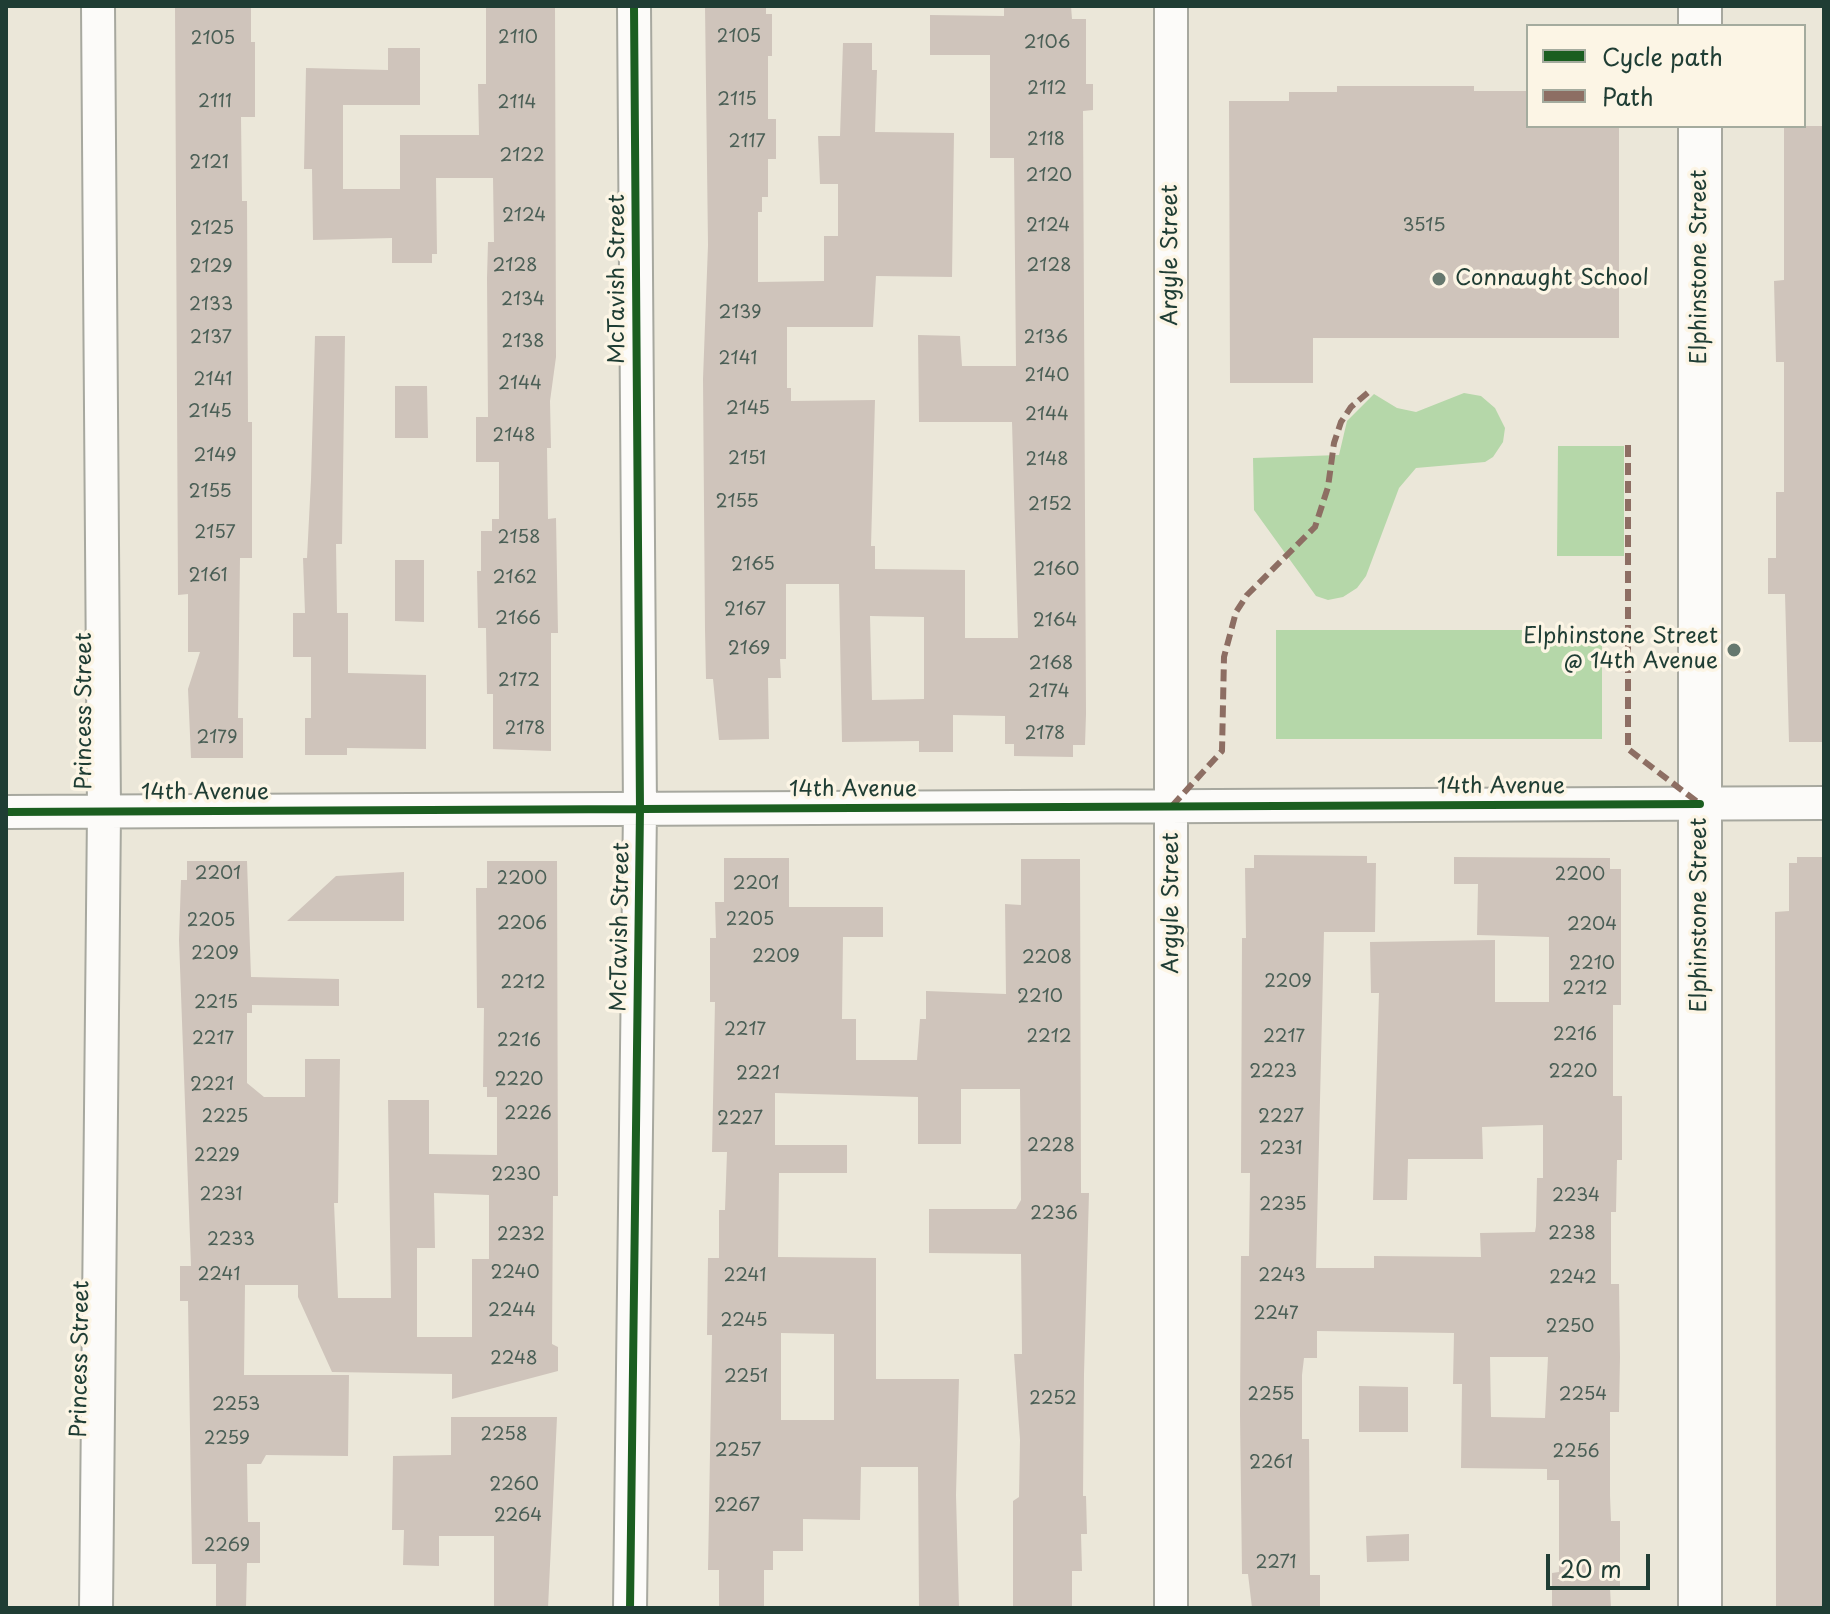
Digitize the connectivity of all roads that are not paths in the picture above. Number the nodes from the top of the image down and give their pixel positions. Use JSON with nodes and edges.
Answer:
{"nodes":[{"id":1,"x":98,"y":6,"type":"edge"},
{"id":2,"x":634,"y":6,"type":"edge"},
{"id":3,"x":1171,"y":6,"type":"edge"},
{"id":4,"x":1700,"y":128,"type":"edge"},
{"id":5,"x":1824,"y":803,"type":"edge"},
{"id":6,"x":1700,"y":804,"type":"junction"},
{"id":7,"x":1172,"y":806,"type":"junction"},
{"id":8,"x":640,"y":809,"type":"junction"},
{"id":9,"x":6,"y":812,"type":"edge"},
{"id":10,"x":104,"y":812,"type":"junction"},
{"id":11,"x":96,"y":1608,"type":"edge"},
{"id":12,"x":630,"y":1608,"type":"edge"},
{"id":13,"x":1171,"y":1608,"type":"edge"},
{"id":14,"x":1700,"y":1608,"type":"edge"}],
"edges":[{"from":1,"to":10,"type":"street","name":"Princess Street"},
{"from":2,"to":8,"type":"street","name":"McTavish Street"},
{"from":3,"to":7,"type":"street","name":"Argyle Street"},
{"from":4,"to":6,"type":"street","name":"Elphinstone Street"},
{"from":5,"to":6,"type":"street","name":"14th Avenue"},
{"from":6,"to":7,"type":"street","name":"14th Avenue"},
{"from":6,"to":14,"type":"street","name":"Elphinstone Street"},
{"from":7,"to":8,"type":"street","name":"14th Avenue"},
{"from":7,"to":13,"type":"street","name":"Argyle Street"},
{"from":8,"to":10,"type":"street","name":"14th Avenue"},
{"from":8,"to":12,"type":"street","name":"McTavish Street"},
{"from":9,"to":10,"type":"street","name":"14th Avenue"},
{"from":10,"to":11,"type":"street","name":"Princess Street"}]}
